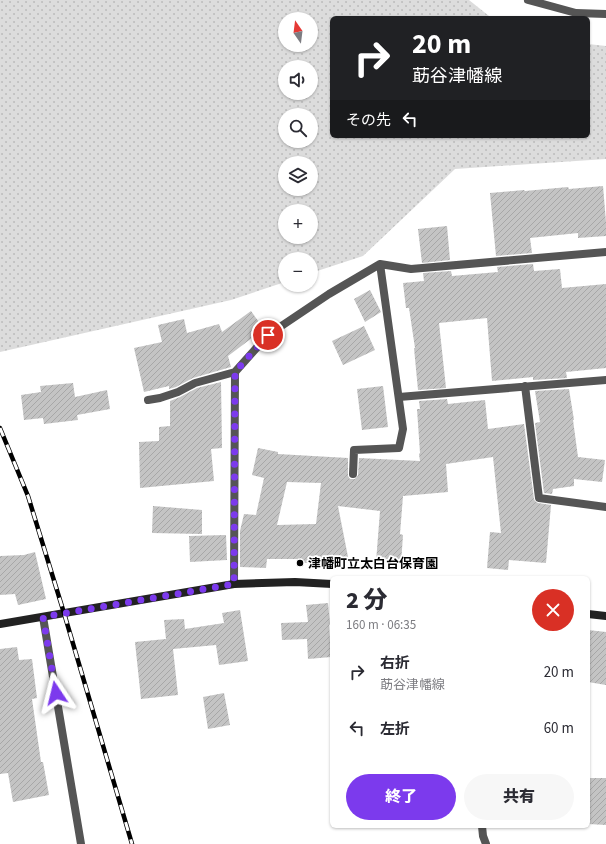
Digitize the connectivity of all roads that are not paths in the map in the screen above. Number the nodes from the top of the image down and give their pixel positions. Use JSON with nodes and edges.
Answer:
{"nodes":[{"id":1,"x":528,"y":0,"type":"edge"},
{"id":2,"x":606,"y":14,"type":"edge"},
{"id":3,"x":606,"y":252,"type":"edge"},
{"id":4,"x":380,"y":264,"type":"junction"},
{"id":5,"x":235,"y":372,"type":"junction"},
{"id":6,"x":606,"y":380,"type":"edge"},
{"id":7,"x":526,"y":386,"type":"junction"},
{"id":8,"x":399,"y":397,"type":"junction"},
{"id":9,"x":148,"y":400,"type":"dead end"},
{"id":10,"x":353,"y":474,"type":"dead end"},
{"id":11,"x":606,"y":507,"type":"edge"},
{"id":12,"x":234,"y":584,"type":"junction"},
{"id":13,"x":330,"y":584,"type":"edge"},
{"id":14,"x":590,"y":614,"type":"edge"},
{"id":15,"x":606,"y":616,"type":"edge"},
{"id":16,"x":43,"y":617,"type":"junction"},
{"id":17,"x":0,"y":624,"type":"edge"},
{"id":18,"x":482,"y":828,"type":"edge"},
{"id":19,"x":81,"y":844,"type":"edge"},
{"id":20,"x":486,"y":844,"type":"edge"}],
"edges":[{"from":1,"to":2,"type":"street"},
{"from":3,"to":4,"type":"street"},
{"from":4,"to":5,"type":"street"},
{"from":4,"to":8,"type":"street"},
{"from":5,"to":9,"type":"street"},
{"from":5,"to":12,"type":"street"},
{"from":6,"to":7,"type":"street"},
{"from":7,"to":8,"type":"street"},
{"from":7,"to":11,"type":"street"},
{"from":8,"to":10,"type":"street"},
{"from":12,"to":13,"type":"main road"},
{"from":12,"to":16,"type":"main road"},
{"from":14,"to":15,"type":"main road"},
{"from":16,"to":17,"type":"main road"},
{"from":16,"to":19,"type":"street"},
{"from":18,"to":20,"type":"street"}]}
